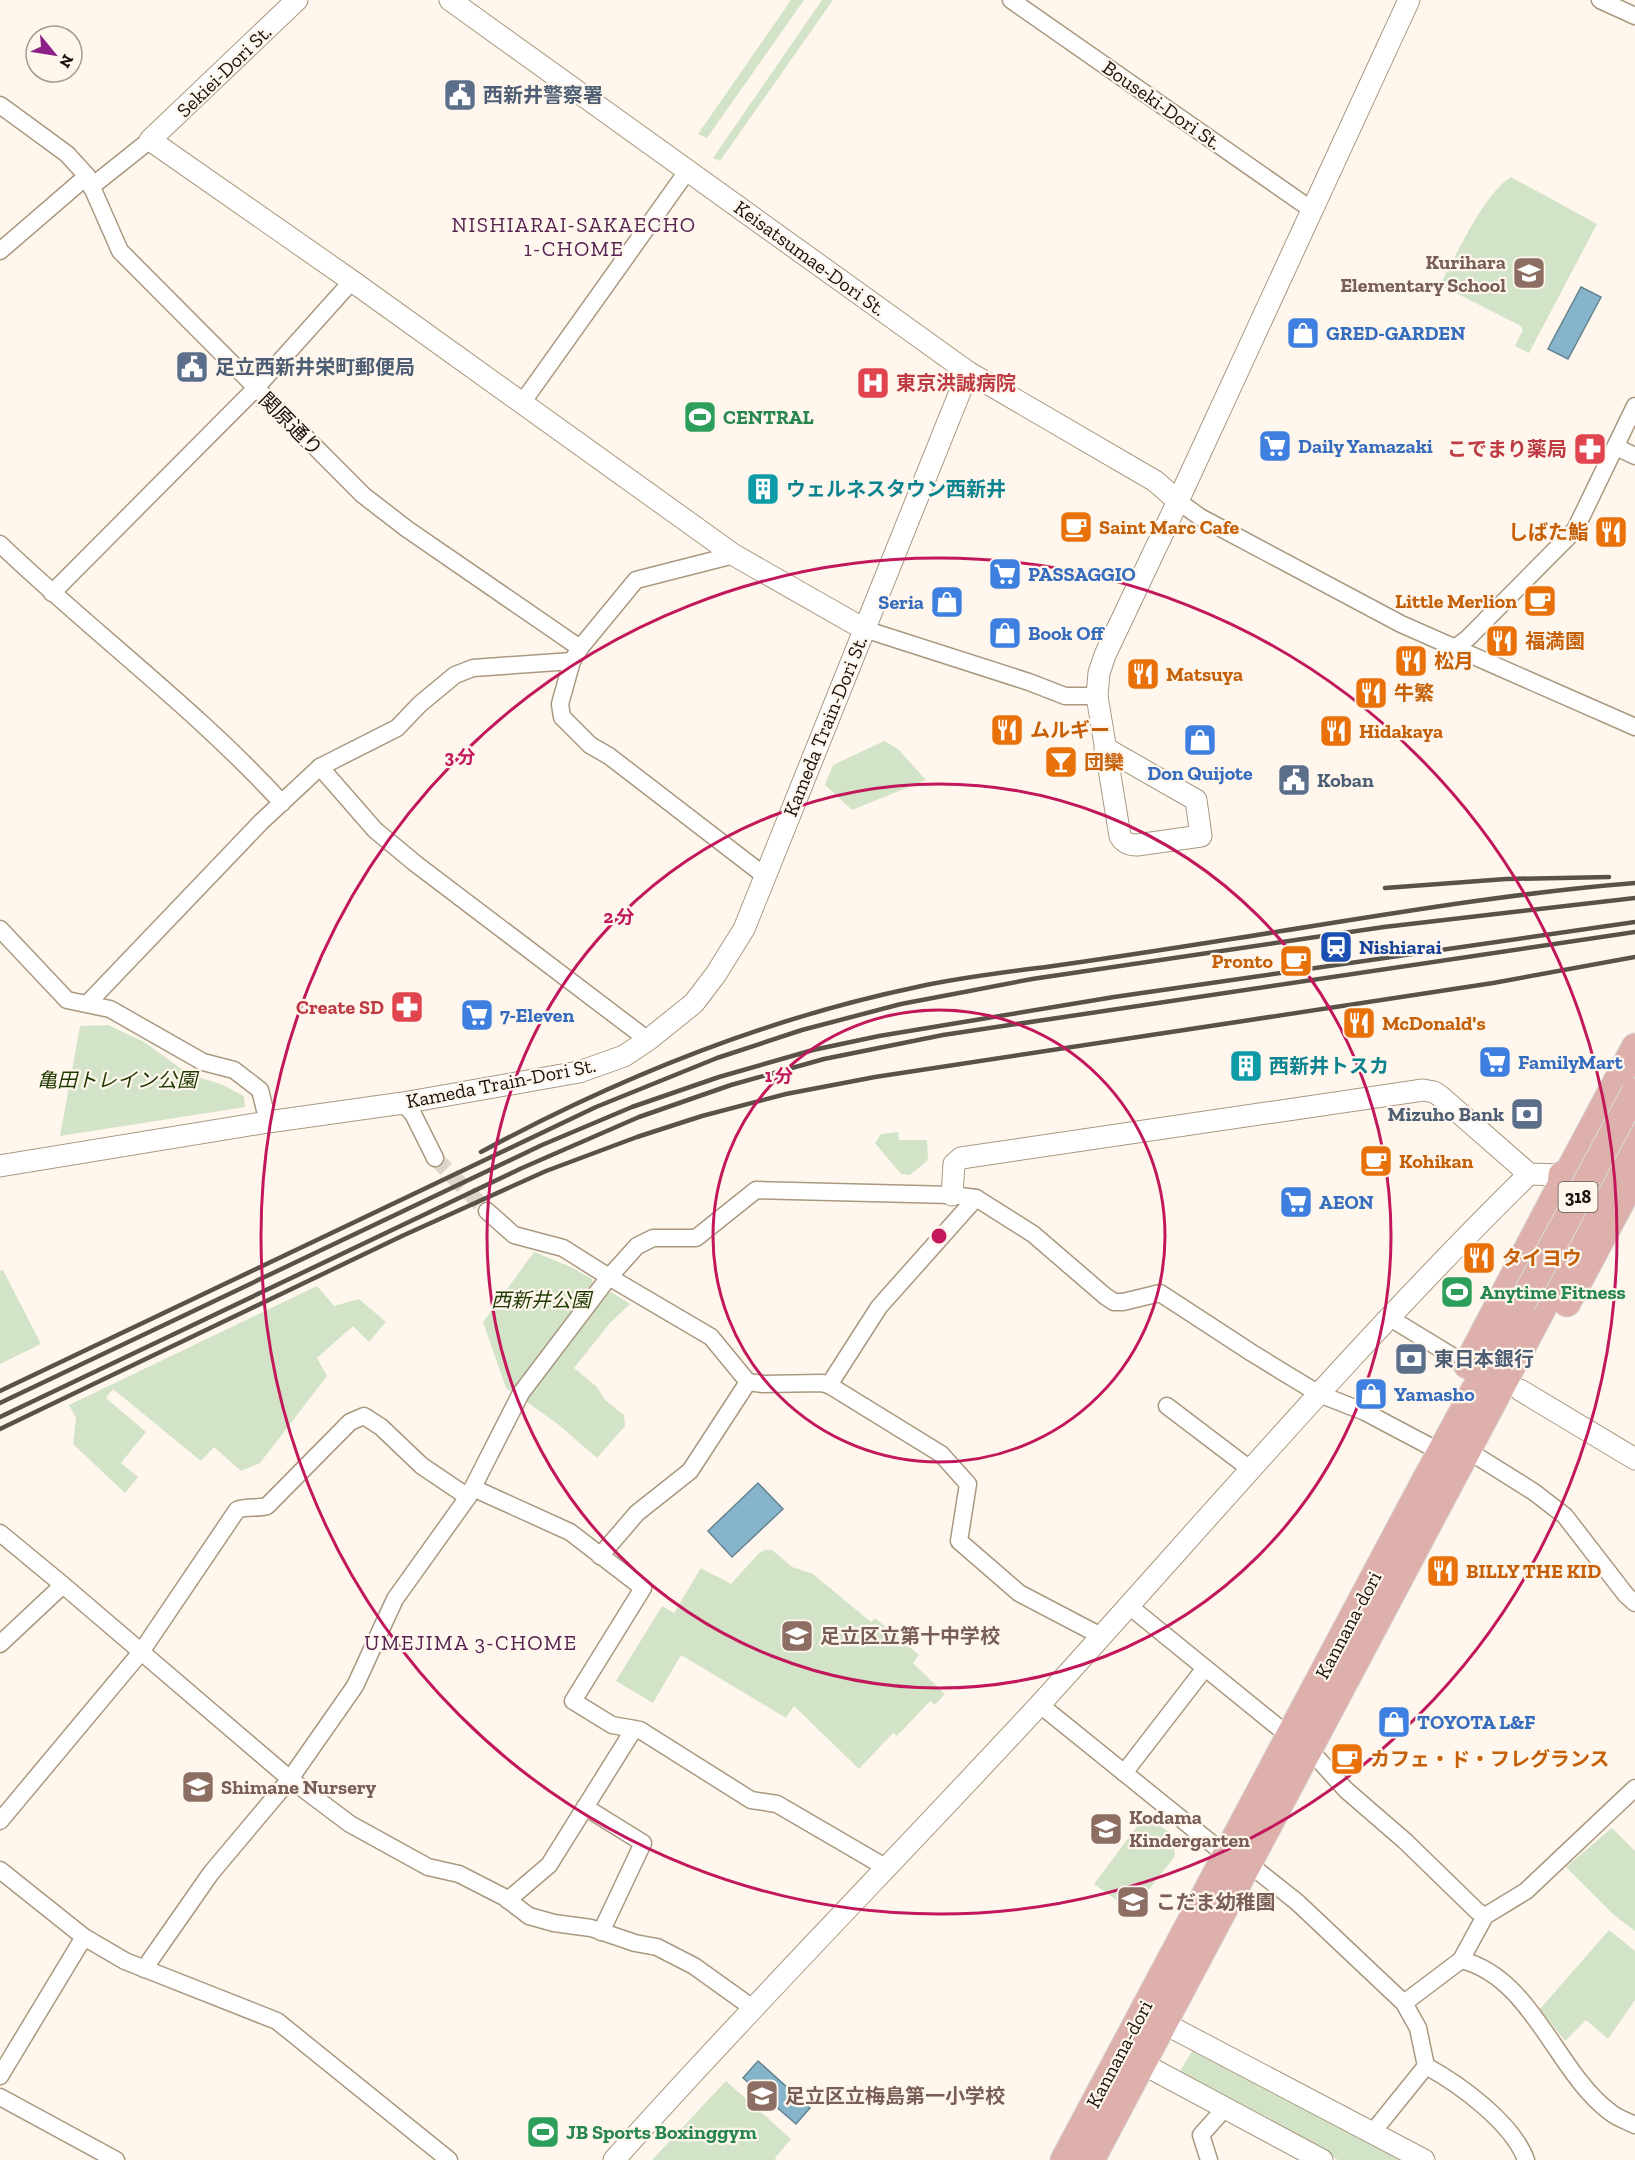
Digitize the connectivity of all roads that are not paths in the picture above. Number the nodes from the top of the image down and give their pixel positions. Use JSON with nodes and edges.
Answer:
{"nodes":[{"id":1,"x":297,"y":0,"type":"edge"},
{"id":2,"x":450,"y":0,"type":"edge"},
{"id":3,"x":1011,"y":0,"type":"edge"},
{"id":4,"x":1409,"y":0,"type":"edge"},
{"id":5,"x":1600,"y":0,"type":"edge"},
{"id":6,"x":1635,"y":16,"type":"edge"},
{"id":7,"x":0,"y":105,"type":"edge"},
{"id":8,"x":150,"y":141,"type":"junction"},
{"id":9,"x":688,"y":170,"type":"junction"},
{"id":10,"x":89,"y":182,"type":"junction"},
{"id":11,"x":1312,"y":210,"type":"junction"},
{"id":12,"x":0,"y":251,"type":"edge"},
{"id":13,"x":352,"y":281,"type":"junction"},
{"id":14,"x":968,"y":372,"type":"junction"},
{"id":15,"x":255,"y":389,"type":"junction"},
{"id":16,"x":522,"y":403,"type":"junction"},
{"id":17,"x":1635,"y":406,"type":"edge"},
{"id":18,"x":1616,"y":447,"type":"junction"},
{"id":19,"x":1635,"y":456,"type":"edge"},
{"id":20,"x":1178,"y":501,"type":"junction"},
{"id":21,"x":0,"y":544,"type":"edge"},
{"id":22,"x":734,"y":555,"type":"junction"},
{"id":23,"x":52,"y":593,"type":"junction"},
{"id":24,"x":864,"y":629,"type":"junction"},
{"id":25,"x":1455,"y":648,"type":"junction"},
{"id":26,"x":576,"y":655,"type":"junction"},
{"id":27,"x":1097,"y":696,"type":"junction"},
{"id":28,"x":1635,"y":727,"type":"edge"},
{"id":29,"x":1105,"y":747,"type":"junction"},
{"id":30,"x":320,"y":767,"type":"junction"},
{"id":31,"x":282,"y":803,"type":"junction"},
{"id":32,"x":765,"y":876,"type":"junction"},
{"id":33,"x":0,"y":930,"type":"edge"},
{"id":34,"x":87,"y":1004,"type":"junction"},
{"id":35,"x":648,"y":1040,"type":"junction"},
{"id":36,"x":1635,"y":1047,"type":"edge"},
{"id":37,"x":1627,"y":1095,"type":"edge"},
{"id":38,"x":403,"y":1103,"type":"junction"},
{"id":39,"x":268,"y":1122,"type":"junction"},
{"id":40,"x":1635,"y":1134,"type":"edge"},
{"id":41,"x":435,"y":1158,"type":"tunnel mouth"},
{"id":42,"x":0,"y":1166,"type":"edge"},
{"id":43,"x":1529,"y":1174,"type":"junction"},
{"id":44,"x":1563,"y":1175,"type":"junction"},
{"id":45,"x":1635,"y":1176,"type":"edge"},
{"id":46,"x":952,"y":1195,"type":"junction"},
{"id":47,"x":976,"y":1198,"type":"junction"},
{"id":48,"x":487,"y":1211,"type":"tunnel mouth"},
{"id":49,"x":609,"y":1277,"type":"junction"},
{"id":50,"x":1531,"y":1308,"type":"junction"},
{"id":51,"x":1390,"y":1318,"type":"junction"},
{"id":52,"x":1467,"y":1365,"type":"junction"},
{"id":53,"x":748,"y":1382,"type":"junction"},
{"id":54,"x":828,"y":1385,"type":"junction"},
{"id":55,"x":1520,"y":1390,"type":"junction"},
{"id":56,"x":1318,"y":1394,"type":"junction"},
{"id":57,"x":1167,"y":1406,"type":"dead end"},
{"id":58,"x":1433,"y":1448,"type":"junction"},
{"id":59,"x":1475,"y":1455,"type":"junction"},
{"id":60,"x":1635,"y":1459,"type":"edge"},
{"id":61,"x":1250,"y":1469,"type":"junction"},
{"id":62,"x":1436,"y":1484,"type":"junction"},
{"id":63,"x":470,"y":1492,"type":"junction"},
{"id":64,"x":0,"y":1533,"type":"edge"},
{"id":65,"x":600,"y":1556,"type":"junction"},
{"id":66,"x":63,"y":1585,"type":"junction"},
{"id":67,"x":1635,"y":1603,"type":"edge"},
{"id":68,"x":1129,"y":1606,"type":"junction"},
{"id":69,"x":1101,"y":1636,"type":"junction"},
{"id":70,"x":0,"y":1644,"type":"edge"},
{"id":71,"x":141,"y":1652,"type":"junction"},
{"id":72,"x":1204,"y":1668,"type":"junction"},
{"id":73,"x":1039,"y":1704,"type":"junction"},
{"id":74,"x":634,"y":1729,"type":"junction"},
{"id":75,"x":1299,"y":1742,"type":"junction"},
{"id":76,"x":1124,"y":1773,"type":"junction"},
{"id":77,"x":290,"y":1779,"type":"junction"},
{"id":78,"x":1635,"y":1788,"type":"edge"},
{"id":79,"x":585,"y":1807,"type":"junction"},
{"id":80,"x":0,"y":1821,"type":"edge"},
{"id":81,"x":1238,"y":1859,"type":"junction"},
{"id":82,"x":885,"y":1867,"type":"junction"},
{"id":83,"x":0,"y":1870,"type":"edge"},
{"id":84,"x":508,"y":1900,"type":"junction"},
{"id":85,"x":1485,"y":1916,"type":"junction"},
{"id":86,"x":601,"y":1932,"type":"junction"},
{"id":87,"x":84,"y":1937,"type":"junction"},
{"id":88,"x":1461,"y":1960,"type":"junction"},
{"id":89,"x":144,"y":1969,"type":"junction"},
{"id":90,"x":1404,"y":2003,"type":"junction"},
{"id":91,"x":754,"y":2009,"type":"junction"},
{"id":92,"x":1153,"y":2018,"type":"junction"},
{"id":93,"x":1131,"y":2058,"type":"junction"},
{"id":94,"x":1426,"y":2066,"type":"junction"},
{"id":95,"x":0,"y":2076,"type":"edge"},
{"id":96,"x":0,"y":2097,"type":"edge"},
{"id":97,"x":1226,"y":2107,"type":"junction"},
{"id":98,"x":1635,"y":2125,"type":"edge"},
{"id":99,"x":1372,"y":2133,"type":"junction"},
{"id":100,"x":116,"y":2160,"type":"edge"},
{"id":101,"x":449,"y":2160,"type":"edge"},
{"id":102,"x":614,"y":2160,"type":"edge"},
{"id":103,"x":1064,"y":2160,"type":"edge"},
{"id":104,"x":1091,"y":2160,"type":"edge"},
{"id":105,"x":1209,"y":2160,"type":"edge"},
{"id":106,"x":1322,"y":2160,"type":"edge"},
{"id":107,"x":1424,"y":2160,"type":"edge"},
{"id":108,"x":1526,"y":2160,"type":"edge"}],
"edges":[{"from":1,"to":8,"type":"street","name":"Sekiei-Dori St."},
{"from":2,"to":9,"type":"street","name":"Keisatsumae-Dori St."},
{"from":3,"to":11,"type":"street","name":"Bouseki-Dori St."},
{"from":4,"to":11,"type":"street"},
{"from":5,"to":6,"type":"street"},
{"from":7,"to":10,"type":"street","name":"関原通り"},
{"from":8,"to":10,"type":"street"},
{"from":8,"to":13,"type":"street"},
{"from":9,"to":14,"type":"street","name":"Keisatsumae-Dori St."},
{"from":9,"to":16,"type":"street"},
{"from":10,"to":12,"type":"street"},
{"from":10,"to":15,"type":"street","name":"関原通り"},
{"from":11,"to":20,"type":"street"},
{"from":13,"to":15,"type":"street"},
{"from":13,"to":16,"type":"street"},
{"from":14,"to":20,"type":"street","name":"Keisatsumae-Dori St."},
{"from":14,"to":24,"type":"street","name":"Kameda Train-Dori St."},
{"from":15,"to":23,"type":"street"},
{"from":15,"to":26,"type":"street","name":"関原通り"},
{"from":16,"to":22,"type":"street"},
{"from":17,"to":18,"type":"street"},
{"from":18,"to":19,"type":"street"},
{"from":18,"to":25,"type":"street"},
{"from":20,"to":25,"type":"street"},
{"from":20,"to":27,"type":"street"},
{"from":21,"to":23,"type":"street"},
{"from":22,"to":24,"type":"street"},
{"from":22,"to":26,"type":"street"},
{"from":23,"to":31,"type":"street"},
{"from":24,"to":27,"type":"street"},
{"from":24,"to":32,"type":"street","name":"Kameda Train-Dori St."},
{"from":25,"to":28,"type":"street"},
{"from":26,"to":30,"type":"street"},
{"from":26,"to":32,"type":"street"},
{"from":27,"to":29,"type":"street"},
{"from":29,"to":29,"type":"street"},
{"from":30,"to":31,"type":"street"},
{"from":30,"to":35,"type":"street"},
{"from":31,"to":34,"type":"street"},
{"from":32,"to":35,"type":"street","name":"Kameda Train-Dori St."},
{"from":33,"to":34,"type":"street"},
{"from":34,"to":39,"type":"street"},
{"from":35,"to":38,"type":"street","name":"Kameda Train-Dori St."},
{"from":36,"to":37,"type":"main road"},
{"from":37,"to":44,"type":"main road"},
{"from":37,"to":50,"type":"main road","name":"Kannana-dori","number":"318","bridge":true},
{"from":38,"to":39,"type":"street","name":"Kameda Train-Dori St."},
{"from":38,"to":41,"type":"street"},
{"from":39,"to":42,"type":"street","name":"Kameda Train-Dori St."},
{"from":40,"to":50,"type":"main road","name":"Kannana-dori","number":"318"},
{"from":43,"to":44,"type":"street"},
{"from":43,"to":46,"type":"street"},
{"from":43,"to":51,"type":"street"},
{"from":44,"to":52,"type":"main road"},
{"from":45,"to":55,"type":"main road"},
{"from":46,"to":47,"type":"street"},
{"from":46,"to":49,"type":"street"},
{"from":47,"to":54,"type":"street"},
{"from":47,"to":56,"type":"street"},
{"from":48,"to":49,"type":"street"},
{"from":49,"to":53,"type":"street"},
{"from":49,"to":63,"type":"street"},
{"from":50,"to":62,"type":"main road","name":"Kannana-dori","number":"318"},
{"from":51,"to":52,"type":"street"},
{"from":51,"to":56,"type":"street"},
{"from":52,"to":58,"type":"main road"},
{"from":53,"to":54,"type":"street"},
{"from":53,"to":65,"type":"street"},
{"from":54,"to":69,"type":"street"},
{"from":55,"to":59,"type":"main road"},
{"from":55,"to":60,"type":"street"},
{"from":56,"to":58,"type":"street"},
{"from":56,"to":61,"type":"street"},
{"from":57,"to":61,"type":"street"},
{"from":58,"to":62,"type":"main road"},
{"from":59,"to":62,"type":"main road"},
{"from":59,"to":67,"type":"street"},
{"from":61,"to":68,"type":"street"},
{"from":62,"to":75,"type":"main road","name":"Kannana-dori","number":"318"},
{"from":63,"to":65,"type":"street"},
{"from":63,"to":71,"type":"street"},
{"from":63,"to":77,"type":"street"},
{"from":64,"to":66,"type":"street"},
{"from":65,"to":74,"type":"street"},
{"from":66,"to":70,"type":"street"},
{"from":66,"to":71,"type":"street"},
{"from":68,"to":69,"type":"street"},
{"from":68,"to":72,"type":"street"},
{"from":69,"to":73,"type":"street"},
{"from":71,"to":77,"type":"street"},
{"from":71,"to":80,"type":"street"},
{"from":72,"to":75,"type":"street"},
{"from":72,"to":76,"type":"street"},
{"from":73,"to":76,"type":"street"},
{"from":73,"to":82,"type":"street"},
{"from":74,"to":79,"type":"street"},
{"from":74,"to":82,"type":"street"},
{"from":75,"to":81,"type":"main road","name":"Kannana-dori","number":"318"},
{"from":75,"to":85,"type":"street"},
{"from":76,"to":81,"type":"street"},
{"from":77,"to":84,"type":"street"},
{"from":77,"to":89,"type":"street"},
{"from":78,"to":85,"type":"street"},
{"from":79,"to":84,"type":"street"},
{"from":79,"to":86,"type":"street"},
{"from":81,"to":90,"type":"street"},
{"from":81,"to":92,"type":"main road","name":"Kannana-dori","number":"318"},
{"from":82,"to":91,"type":"street"},
{"from":83,"to":87,"type":"street"},
{"from":84,"to":86,"type":"street"},
{"from":85,"to":88,"type":"street"},
{"from":86,"to":91,"type":"street"},
{"from":87,"to":89,"type":"street"},
{"from":87,"to":95,"type":"street"},
{"from":88,"to":90,"type":"street"},
{"from":88,"to":98,"type":"street"},
{"from":89,"to":101,"type":"street"},
{"from":90,"to":94,"type":"street"},
{"from":91,"to":102,"type":"street"},
{"from":92,"to":93,"type":"main road","name":"Kannana-dori","number":"318"},
{"from":92,"to":99,"type":"street"},
{"from":93,"to":97,"type":"street"},
{"from":93,"to":103,"type":"main road","name":"Kannana-dori","number":"318"},
{"from":93,"to":104,"type":"main road","name":"Kannana-dori","number":"318"},
{"from":94,"to":99,"type":"street"},
{"from":94,"to":108,"type":"street"},
{"from":96,"to":100,"type":"street"},
{"from":97,"to":105,"type":"street"},
{"from":97,"to":106,"type":"street"},
{"from":99,"to":107,"type":"street"}]}
